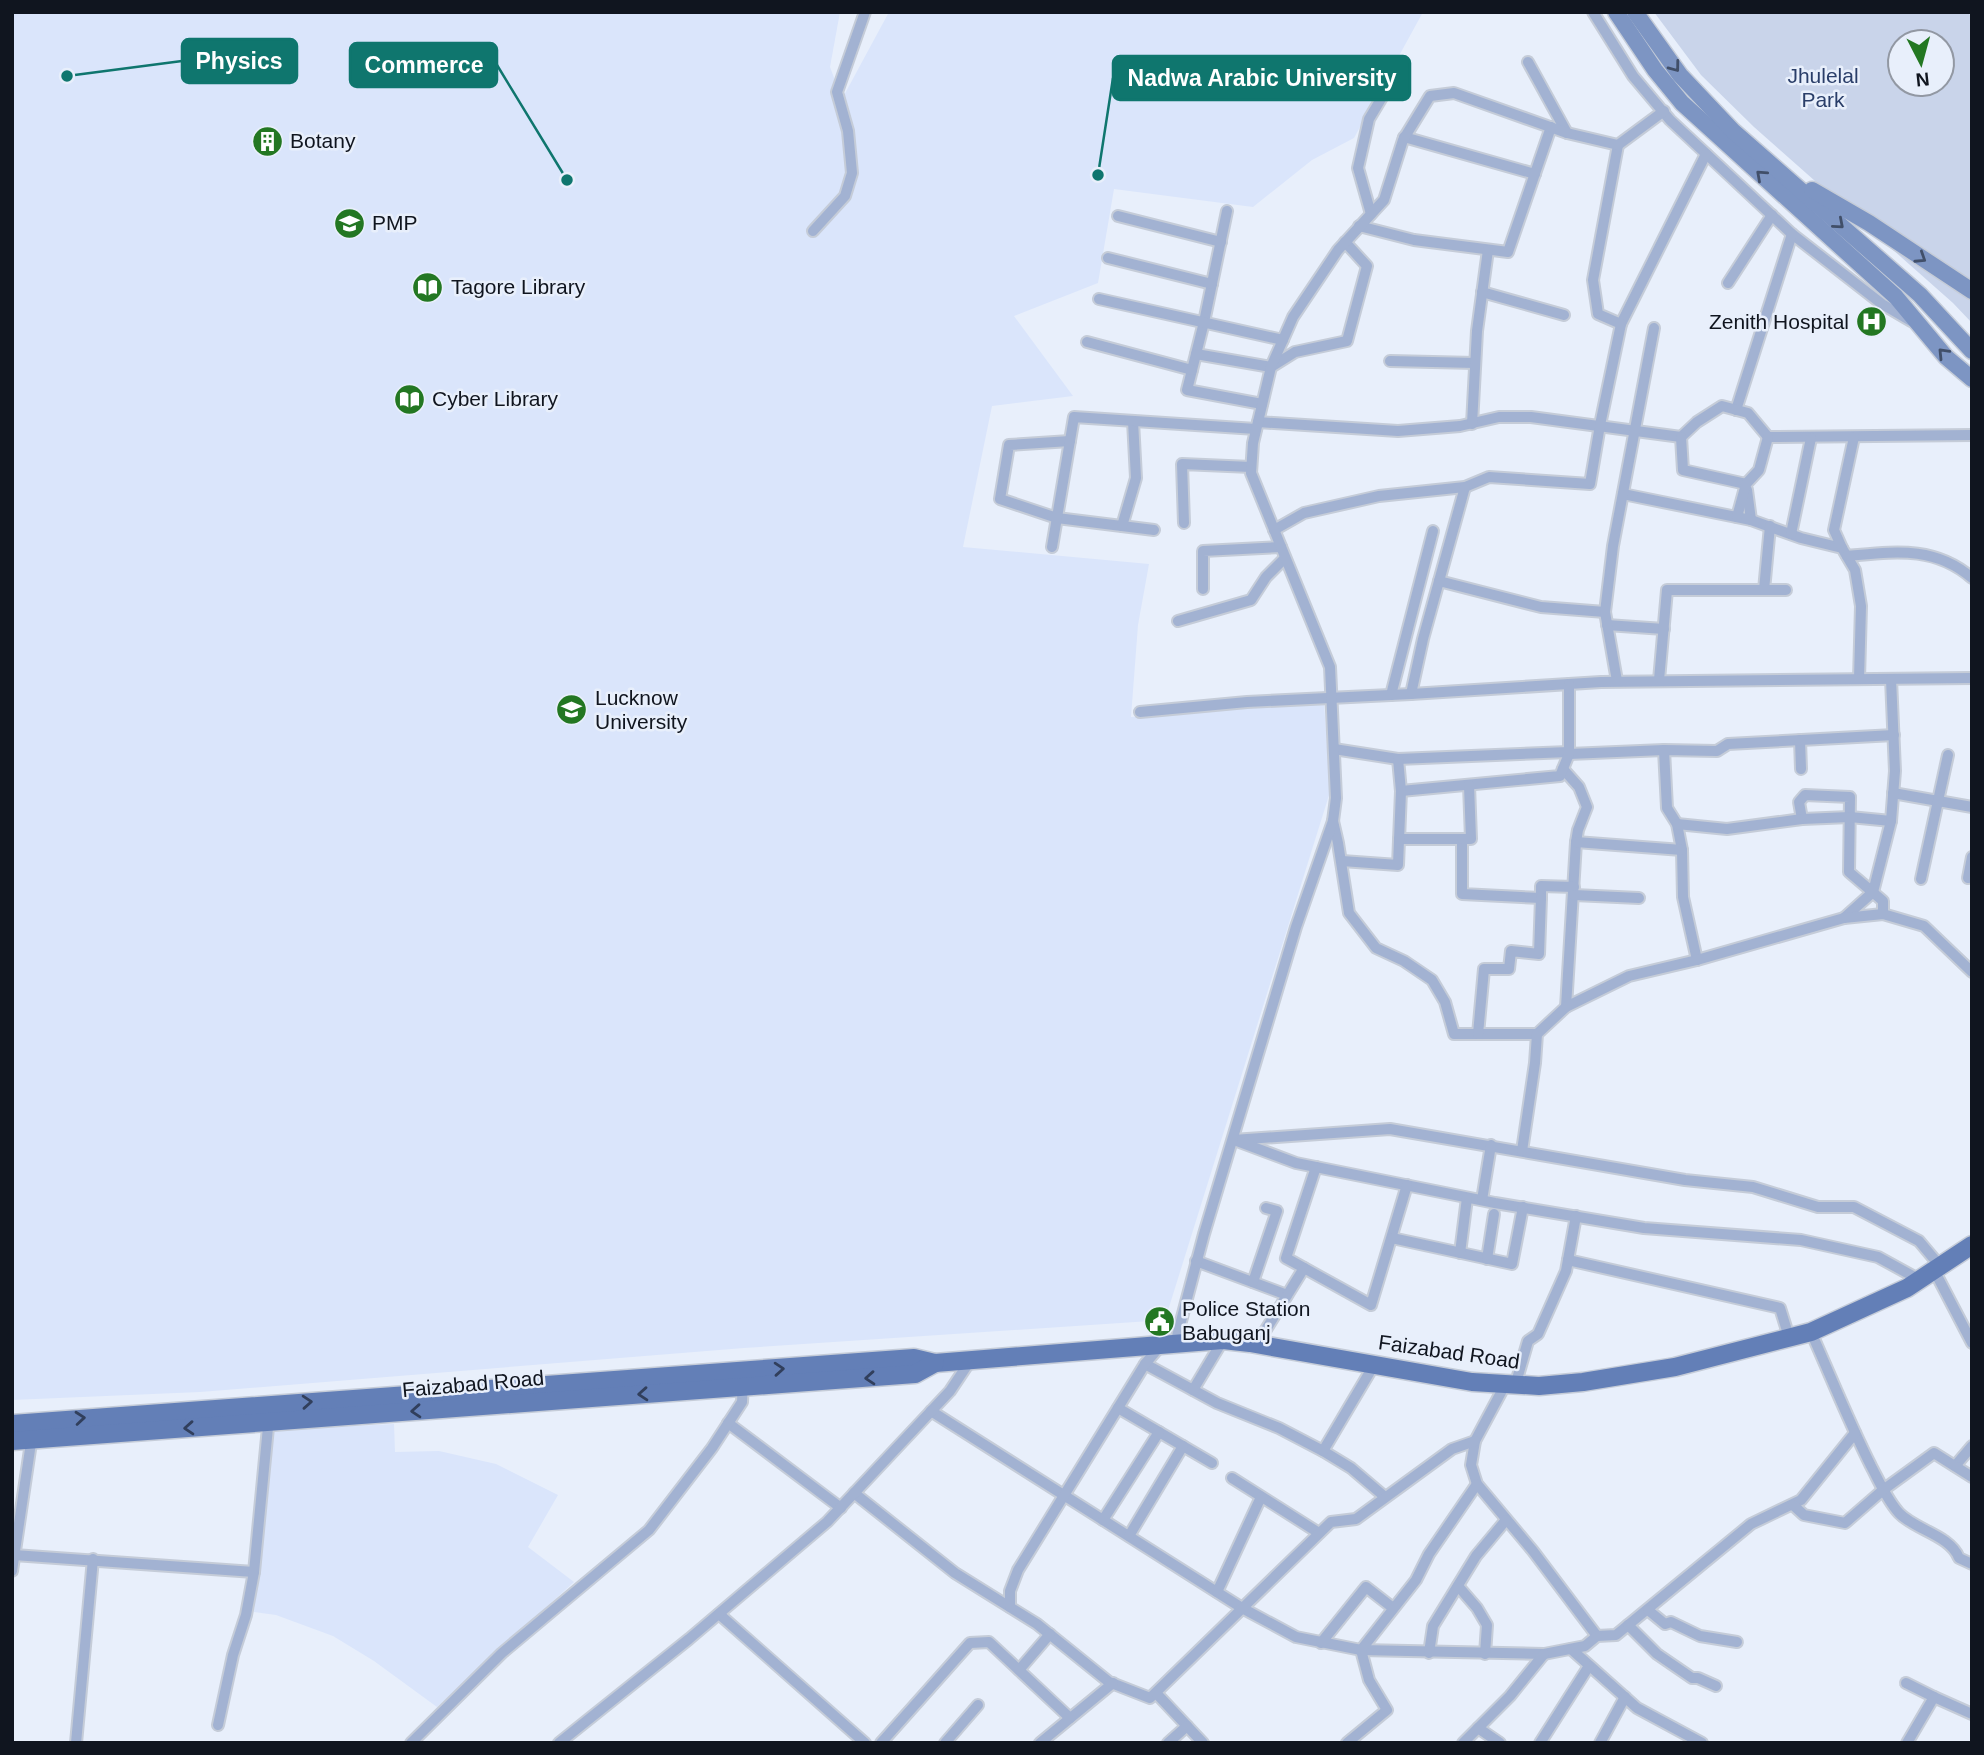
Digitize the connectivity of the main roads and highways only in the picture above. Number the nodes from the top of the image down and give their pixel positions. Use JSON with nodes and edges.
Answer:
{"nodes":[{"id":1,"x":1972,"y":1245,"type":"edge"},
{"id":2,"x":12,"y":1424,"type":"edge"},
{"id":3,"x":33,"y":1431,"type":"junction"},
{"id":4,"x":12,"y":1441,"type":"edge"}],
"edges":[{"from":1,"to":3,"type":"main road","name":"Faizabad Road"},
{"from":2,"to":3,"type":"main road","name":"Faizabad Road"},
{"from":3,"to":4,"type":"main road","name":"Faizabad Road"}]}
